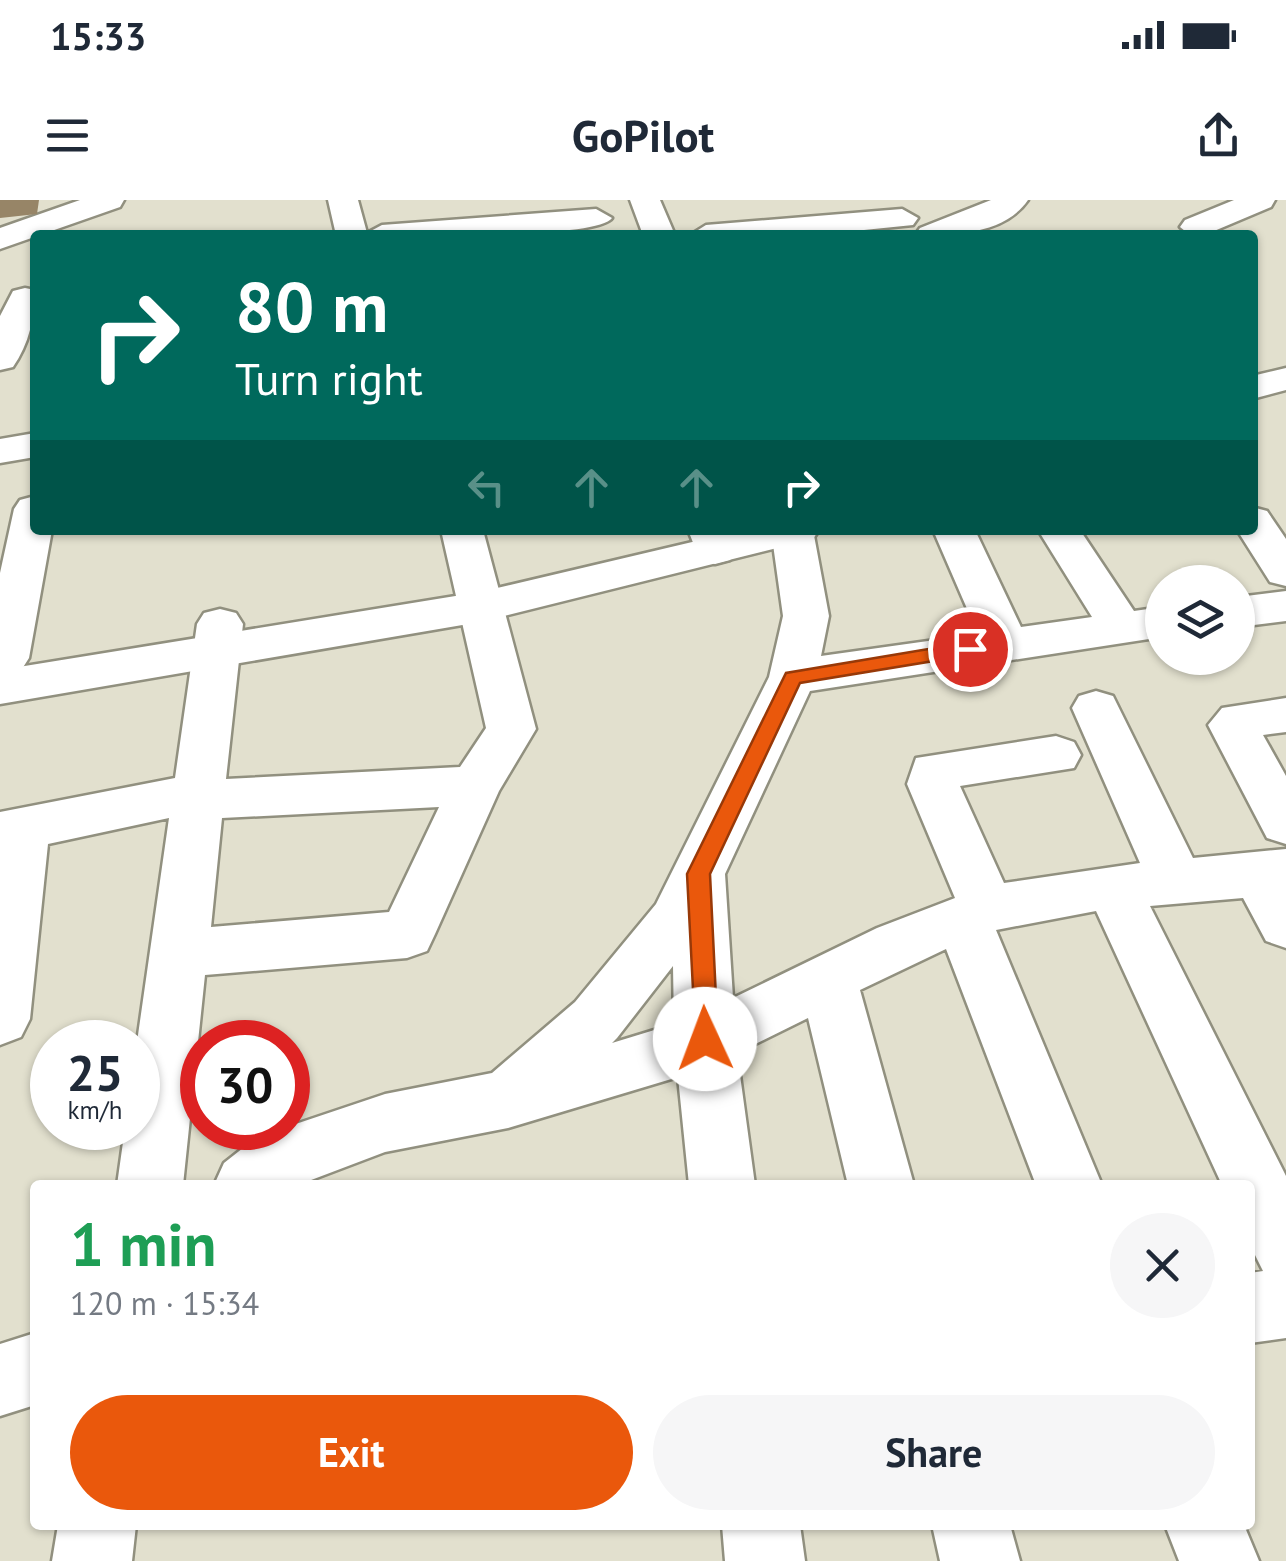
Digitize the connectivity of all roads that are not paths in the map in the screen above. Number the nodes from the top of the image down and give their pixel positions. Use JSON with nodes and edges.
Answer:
{"nodes":[{"id":1,"x":110,"y":200,"type":"edge"},
{"id":2,"x":343,"y":200,"type":"edge"},
{"id":3,"x":645,"y":200,"type":"edge"},
{"id":4,"x":708,"y":200,"type":"edge"},
{"id":5,"x":1013,"y":200,"type":"edge"},
{"id":6,"x":1260,"y":200,"type":"edge"},
{"id":7,"x":428,"y":216,"type":"edge"},
{"id":8,"x":595,"y":218,"type":"edge"},
{"id":9,"x":902,"y":218,"type":"dead end"},
{"id":10,"x":833,"y":220,"type":"edge"},
{"id":11,"x":1196,"y":227,"type":"dead end"},
{"id":12,"x":351,"y":230,"type":"edge"},
{"id":13,"x":394,"y":230,"type":"edge"},
{"id":14,"x":657,"y":230,"type":"edge"},
{"id":15,"x":714,"y":230,"type":"edge"},
{"id":16,"x":749,"y":230,"type":"edge"},
{"id":17,"x":946,"y":230,"type":"edge"},
{"id":18,"x":0,"y":239,"type":"edge"},
{"id":19,"x":20,"y":298,"type":"edge"},
{"id":20,"x":0,"y":359,"type":"edge"},
{"id":21,"x":1286,"y":359,"type":"edge"},
{"id":22,"x":1258,"y":366,"type":"edge"},
{"id":23,"x":1286,"y":379,"type":"edge"},
{"id":24,"x":1258,"y":386,"type":"edge"},
{"id":25,"x":30,"y":446,"type":"edge"},
{"id":26,"x":0,"y":450,"type":"edge"},
{"id":27,"x":1286,"y":507,"type":"edge"},
{"id":28,"x":1258,"y":508,"type":"edge"},
{"id":29,"x":30,"y":513,"type":"edge"},
{"id":30,"x":0,"y":518,"type":"edge"},
{"id":31,"x":1258,"y":529,"type":"edge"},
{"id":32,"x":30,"y":535,"type":"edge"},
{"id":33,"x":463,"y":535,"type":"edge"},
{"id":34,"x":738,"y":535,"type":"edge"},
{"id":35,"x":795,"y":535,"type":"edge"},
{"id":36,"x":956,"y":535,"type":"edge"},
{"id":37,"x":1063,"y":535,"type":"edge"},
{"id":38,"x":710,"y":537,"type":"edge"},
{"id":39,"x":1286,"y":572,"type":"edge"},
{"id":40,"x":477,"y":595,"type":"junction"},
{"id":41,"x":1286,"y":606,"type":"edge"},
{"id":42,"x":1255,"y":610,"type":"edge"},
{"id":43,"x":1142,"y":625,"type":"edge"},
{"id":44,"x":220,"y":637,"type":"junction"},
{"id":45,"x":1005,"y":643,"type":"junction"},
{"id":46,"x":2,"y":668,"type":"edge"},
{"id":47,"x":793,"y":678,"type":"junction"},
{"id":48,"x":1096,"y":708,"type":"dead end"},
{"id":49,"x":1286,"y":715,"type":"edge"},
{"id":50,"x":1056,"y":756,"type":"dead end"},
{"id":51,"x":475,"y":786,"type":"junction"},
{"id":52,"x":197,"y":796,"type":"junction"},
{"id":53,"x":1286,"y":824,"type":"edge"},
{"id":54,"x":12,"y":830,"type":"edge"},
{"id":55,"x":1272,"y":873,"type":"edge"},
{"id":56,"x":698,"y":874,"type":"junction"},
{"id":57,"x":1176,"y":883,"type":"junction"},
{"id":58,"x":1114,"y":888,"type":"junction"},
{"id":59,"x":975,"y":914,"type":"junction"},
{"id":60,"x":1286,"y":925,"type":"edge"},
{"id":61,"x":180,"y":953,"type":"junction"},
{"id":62,"x":828,"y":980,"type":"junction"},
{"id":63,"x":0,"y":1019,"type":"edge"},
{"id":64,"x":705,"y":1039,"type":"junction"},
{"id":65,"x":508,"y":1098,"type":"junction"},
{"id":66,"x":151,"y":1180,"type":"edge"},
{"id":67,"x":253,"y":1180,"type":"edge"},
{"id":68,"x":721,"y":1180,"type":"edge"},
{"id":69,"x":880,"y":1180,"type":"edge"},
{"id":70,"x":1067,"y":1180,"type":"edge"},
{"id":71,"x":1254,"y":1180,"type":"edge"},
{"id":72,"x":1255,"y":1182,"type":"edge"},
{"id":73,"x":1286,"y":1247,"type":"edge"},
{"id":74,"x":1286,"y":1304,"type":"edge"},
{"id":75,"x":1255,"y":1307,"type":"edge"},
{"id":76,"x":30,"y":1371,"type":"edge"},
{"id":77,"x":0,"y":1380,"type":"edge"},
{"id":78,"x":95,"y":1530,"type":"edge"},
{"id":79,"x":762,"y":1530,"type":"edge"},
{"id":80,"x":972,"y":1530,"type":"edge"},
{"id":81,"x":1206,"y":1530,"type":"edge"},
{"id":82,"x":92,"y":1561,"type":"edge"},
{"id":83,"x":765,"y":1561,"type":"edge"},
{"id":84,"x":980,"y":1561,"type":"edge"},
{"id":85,"x":1218,"y":1561,"type":"edge"}],
"edges":[{"from":1,"to":18,"type":"street"},
{"from":2,"to":12,"type":"street"},
{"from":3,"to":14,"type":"street"},
{"from":4,"to":15,"type":"street"},
{"from":5,"to":17,"type":"street"},
{"from":6,"to":11,"type":"street"},
{"from":7,"to":8,"type":"street"},
{"from":7,"to":13,"type":"street"},
{"from":9,"to":10,"type":"street"},
{"from":10,"to":16,"type":"street"},
{"from":19,"to":20,"type":"street"},
{"from":21,"to":22,"type":"street"},
{"from":23,"to":24,"type":"street"},
{"from":25,"to":26,"type":"street"},
{"from":27,"to":28,"type":"street"},
{"from":29,"to":30,"type":"street"},
{"from":31,"to":39,"type":"street"},
{"from":32,"to":46,"type":"street"},
{"from":33,"to":40,"type":"street"},
{"from":34,"to":38,"type":"street"},
{"from":35,"to":47,"type":"street"},
{"from":36,"to":45,"type":"street"},
{"from":37,"to":43,"type":"street"},
{"from":38,"to":40,"type":"street"},
{"from":40,"to":44,"type":"street"},
{"from":40,"to":51,"type":"street"},
{"from":41,"to":42,"type":"street"},
{"from":43,"to":45,"type":"street"},
{"from":44,"to":46,"type":"street"},
{"from":44,"to":52,"type":"street"},
{"from":45,"to":47,"type":"street"},
{"from":47,"to":56,"type":"street"},
{"from":48,"to":57,"type":"street"},
{"from":49,"to":53,"type":"street"},
{"from":50,"to":59,"type":"street"},
{"from":51,"to":52,"type":"street"},
{"from":51,"to":61,"type":"street"},
{"from":52,"to":54,"type":"street"},
{"from":52,"to":61,"type":"street"},
{"from":54,"to":63,"type":"street"},
{"from":55,"to":57,"type":"street"},
{"from":55,"to":60,"type":"street"},
{"from":56,"to":64,"type":"street"},
{"from":56,"to":65,"type":"street"},
{"from":57,"to":58,"type":"street"},
{"from":58,"to":59,"type":"street"},
{"from":58,"to":71,"type":"street"},
{"from":59,"to":62,"type":"street"},
{"from":59,"to":70,"type":"street"},
{"from":61,"to":66,"type":"street"},
{"from":62,"to":64,"type":"street"},
{"from":62,"to":69,"type":"street"},
{"from":64,"to":65,"type":"street"},
{"from":64,"to":68,"type":"street"},
{"from":65,"to":67,"type":"street"},
{"from":72,"to":73,"type":"street"},
{"from":74,"to":75,"type":"street"},
{"from":76,"to":77,"type":"street"},
{"from":78,"to":82,"type":"street"},
{"from":79,"to":83,"type":"street"},
{"from":80,"to":84,"type":"street"},
{"from":81,"to":85,"type":"street"}]}
